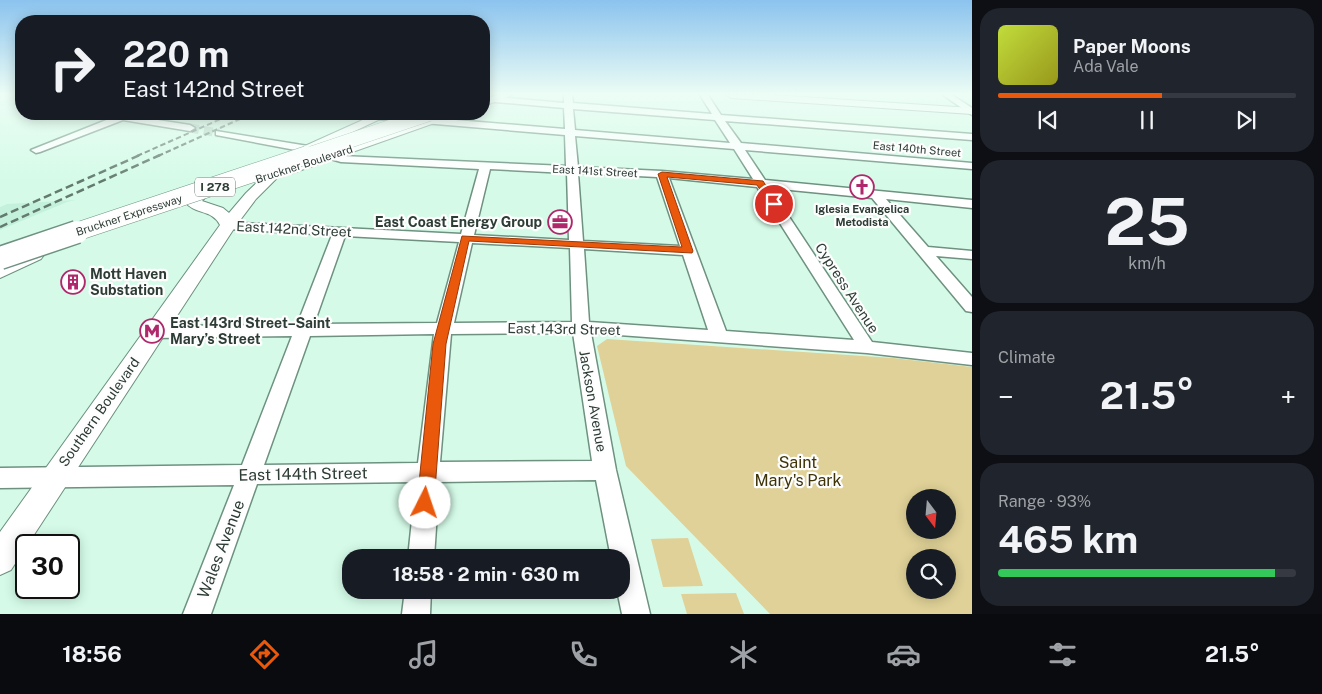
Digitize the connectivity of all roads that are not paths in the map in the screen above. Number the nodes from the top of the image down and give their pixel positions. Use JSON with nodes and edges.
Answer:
{"nodes":[{"id":1,"x":104,"y":124,"type":"edge"},
{"id":2,"x":169,"y":124,"type":"edge"},
{"id":3,"x":367,"y":124,"type":"edge"},
{"id":4,"x":384,"y":124,"type":"edge"},
{"id":5,"x":404,"y":124,"type":"edge"},
{"id":6,"x":411,"y":124,"type":"edge"},
{"id":7,"x":491,"y":124,"type":"edge"},
{"id":8,"x":569,"y":124,"type":"edge"},
{"id":9,"x":722,"y":124,"type":"edge"},
{"id":10,"x":794,"y":124,"type":"edge"},
{"id":11,"x":190,"y":128,"type":"tunnel mouth"},
{"id":12,"x":219,"y":133,"type":"tunnel mouth"},
{"id":13,"x":570,"y":133,"type":"junction"},
{"id":14,"x":972,"y":137,"type":"edge"},
{"id":15,"x":372,"y":142,"type":"junction"},
{"id":16,"x":736,"y":146,"type":"junction"},
{"id":17,"x":36,"y":150,"type":"dead end"},
{"id":18,"x":317,"y":150,"type":"junction"},
{"id":19,"x":368,"y":160,"type":"junction"},
{"id":20,"x":485,"y":165,"type":"junction"},
{"id":21,"x":972,"y":166,"type":"edge"},
{"id":22,"x":571,"y":170,"type":"junction"},
{"id":23,"x":274,"y":174,"type":"junction"},
{"id":24,"x":662,"y":174,"type":"junction"},
{"id":25,"x":760,"y":183,"type":"junction"},
{"id":26,"x":209,"y":186,"type":"junction"},
{"id":27,"x":875,"y":194,"type":"junction"},
{"id":28,"x":193,"y":202,"type":"junction"},
{"id":29,"x":972,"y":204,"type":"edge"},
{"id":30,"x":76,"y":224,"type":"junction"},
{"id":31,"x":228,"y":225,"type":"junction"},
{"id":32,"x":340,"y":232,"type":"junction"},
{"id":33,"x":465,"y":238,"type":"junction"},
{"id":34,"x":576,"y":245,"type":"junction"},
{"id":35,"x":0,"y":248,"type":"edge"},
{"id":36,"x":688,"y":251,"type":"junction"},
{"id":37,"x":923,"y":251,"type":"junction"},
{"id":38,"x":27,"y":252,"type":"junction"},
{"id":39,"x":972,"y":255,"type":"edge"},
{"id":40,"x":0,"y":258,"type":"edge"},
{"id":41,"x":0,"y":268,"type":"edge"},
{"id":42,"x":0,"y":272,"type":"edge"},
{"id":43,"x":972,"y":307,"type":"edge"},
{"id":44,"x":581,"y":327,"type":"junction"},
{"id":45,"x":443,"y":328,"type":"junction"},
{"id":46,"x":305,"y":330,"type":"junction"},
{"id":47,"x":154,"y":332,"type":"junction"},
{"id":48,"x":719,"y":336,"type":"junction"},
{"id":49,"x":866,"y":347,"type":"junction"},
{"id":50,"x":972,"y":358,"type":"edge"},
{"id":51,"x":605,"y":470,"type":"junction"},
{"id":52,"x":428,"y":473,"type":"junction"},
{"id":53,"x":249,"y":475,"type":"junction"},
{"id":54,"x":54,"y":477,"type":"junction"},
{"id":55,"x":0,"y":478,"type":"edge"},
{"id":56,"x":422,"y":549,"type":"edge"},
{"id":57,"x":0,"y":559,"type":"edge"},
{"id":58,"x":417,"y":599,"type":"edge"},
{"id":59,"x":197,"y":614,"type":"edge"},
{"id":60,"x":416,"y":614,"type":"edge"},
{"id":61,"x":636,"y":614,"type":"edge"}],
"edges":[{"from":1,"to":17,"type":"street"},
{"from":2,"to":11,"type":"street"},
{"from":3,"to":18,"type":"main road","name":"Bruckner Boulevard"},
{"from":4,"to":18,"type":"highway","name":"Bruckner Expressway","number":"I 278"},
{"from":5,"to":40,"type":"highway","name":"Bruckner Expressway","number":"I 278","bridge":true},
{"from":6,"to":15,"type":"main road","name":"Bruckner Boulevard"},
{"from":7,"to":13,"type":"street","name":"East 140th Street"},
{"from":8,"to":13,"type":"street","name":"Jackson Avenue"},
{"from":9,"to":16,"type":"street","name":"Cypress Avenue"},
{"from":10,"to":14,"type":"street"},
{"from":12,"to":18,"type":"street","name":"East 141st Street"},
{"from":13,"to":16,"type":"street","name":"East 140th Street"},
{"from":13,"to":22,"type":"street","name":"Jackson Avenue"},
{"from":15,"to":18,"type":"main road","name":"Bruckner Boulevard"},
{"from":15,"to":19,"type":"street"},
{"from":16,"to":21,"type":"street","name":"East 140th Street"},
{"from":16,"to":25,"type":"street","name":"Cypress Avenue"},
{"from":18,"to":19,"type":"street","name":"East 141st Street"},
{"from":18,"to":23,"type":"main road","name":"Bruckner Boulevard"},
{"from":18,"to":26,"type":"main road","name":"Bruckner Boulevard"},
{"from":18,"to":30,"type":"main road","name":"Bruckner Boulevard"},
{"from":18,"to":35,"type":"highway","name":"Bruckner Expressway","number":"I 278"},
{"from":19,"to":20,"type":"street","name":"East 141st Street"},
{"from":20,"to":22,"type":"street","name":"East 141st Street"},
{"from":20,"to":33,"type":"street"},
{"from":22,"to":24,"type":"street","name":"East 141st Street"},
{"from":22,"to":34,"type":"street","name":"Jackson Avenue"},
{"from":23,"to":28,"type":"main road","name":"Bruckner Boulevard"},
{"from":23,"to":31,"type":"main road","name":"Southern Boulevard"},
{"from":24,"to":25,"type":"street","name":"East 141st Street"},
{"from":24,"to":36,"type":"street"},
{"from":25,"to":27,"type":"street","name":"East 141st Street"},
{"from":25,"to":49,"type":"street","name":"Cypress Avenue"},
{"from":26,"to":28,"type":"main road"},
{"from":26,"to":38,"type":"main road","name":"Bruckner Boulevard"},
{"from":27,"to":29,"type":"street","name":"East 141st Street"},
{"from":27,"to":37,"type":"street"},
{"from":28,"to":31,"type":"main road"},
{"from":28,"to":38,"type":"main road","name":"Bruckner Boulevard"},
{"from":30,"to":35,"type":"main road","name":"Bruckner Boulevard"},
{"from":30,"to":38,"type":"main road"},
{"from":31,"to":32,"type":"street","name":"East 142nd Street"},
{"from":31,"to":47,"type":"main road","name":"Southern Boulevard"},
{"from":32,"to":33,"type":"street","name":"East 142nd Street"},
{"from":32,"to":46,"type":"street","name":"Wales Avenue"},
{"from":33,"to":34,"type":"street","name":"East 142nd Street"},
{"from":33,"to":45,"type":"street"},
{"from":34,"to":36,"type":"street","name":"East 142nd Street"},
{"from":34,"to":44,"type":"street","name":"Jackson Avenue"},
{"from":36,"to":48,"type":"street"},
{"from":37,"to":39,"type":"street"},
{"from":37,"to":43,"type":"street"},
{"from":38,"to":40,"type":"main road","name":"Bruckner Boulevard"},
{"from":38,"to":41,"type":"main road","name":"Bruckner Boulevard"},
{"from":38,"to":42,"type":"main road","name":"Bruckner Boulevard"},
{"from":44,"to":45,"type":"street","name":"East 143rd Street"},
{"from":44,"to":48,"type":"street","name":"East 143rd Street"},
{"from":44,"to":51,"type":"street","name":"Jackson Avenue"},
{"from":45,"to":46,"type":"street","name":"East 143rd Street"},
{"from":45,"to":52,"type":"street"},
{"from":46,"to":47,"type":"street","name":"East 143rd Street"},
{"from":46,"to":53,"type":"street","name":"Wales Avenue"},
{"from":47,"to":54,"type":"main road","name":"Southern Boulevard"},
{"from":48,"to":49,"type":"street","name":"East 143rd Street"},
{"from":49,"to":50,"type":"street","name":"East 143rd Street"},
{"from":51,"to":52,"type":"street","name":"East 144th Street"},
{"from":51,"to":61,"type":"street","name":"Jackson Avenue"},
{"from":52,"to":53,"type":"street","name":"East 144th Street"},
{"from":52,"to":56,"type":"street"},
{"from":53,"to":54,"type":"street","name":"East 144th Street"},
{"from":53,"to":59,"type":"street","name":"Wales Avenue"},
{"from":54,"to":55,"type":"street","name":"East 144th Street"},
{"from":54,"to":57,"type":"main road","name":"Southern Boulevard"},
{"from":58,"to":60,"type":"street"}]}
